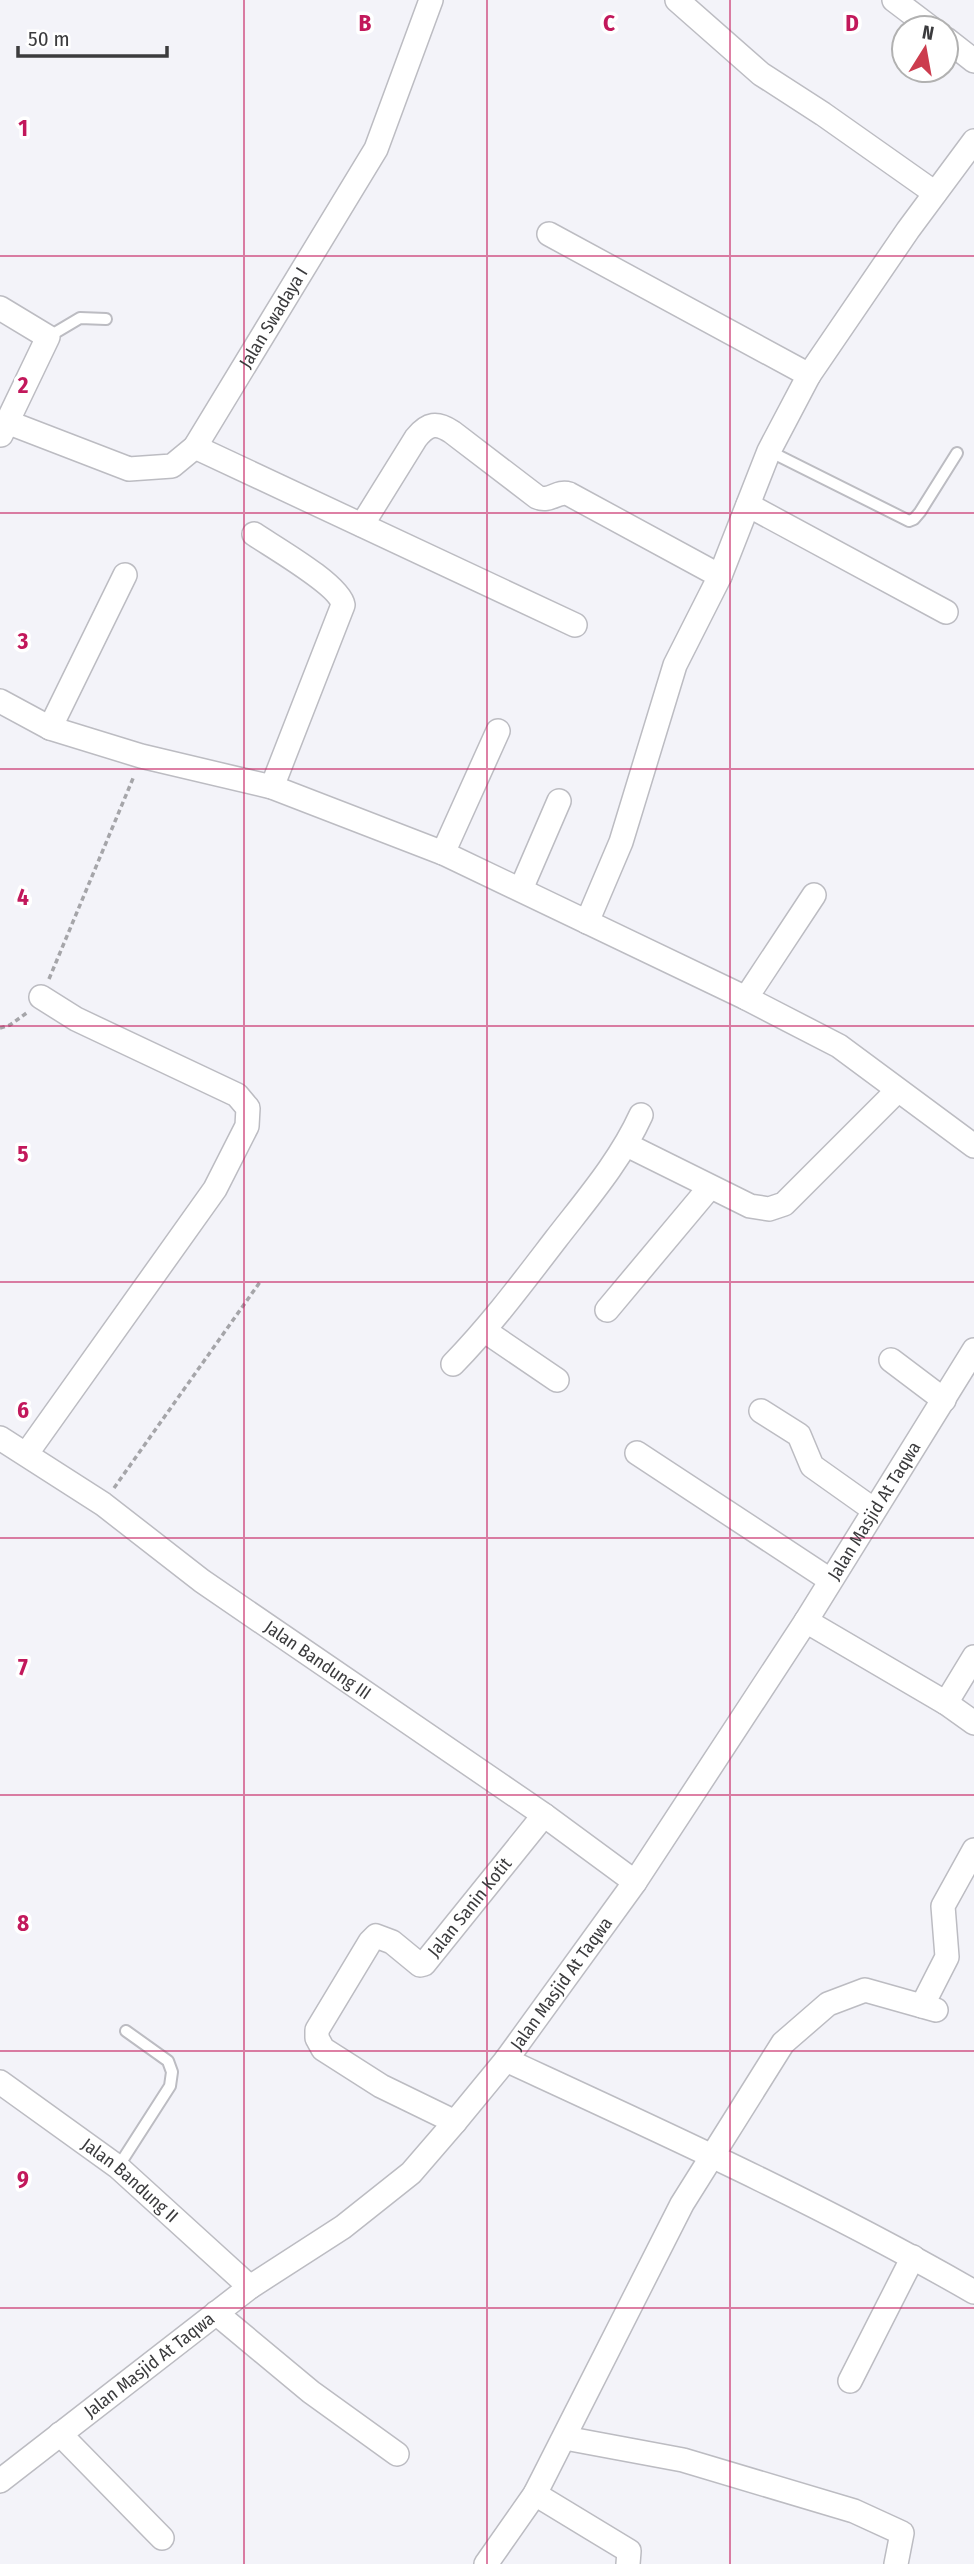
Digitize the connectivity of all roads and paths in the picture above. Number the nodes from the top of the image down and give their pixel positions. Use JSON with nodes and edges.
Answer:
{"nodes":[{"id":1,"x":431,"y":0,"type":"edge"},
{"id":2,"x":677,"y":0,"type":"edge"},
{"id":3,"x":894,"y":0,"type":"edge"},
{"id":4,"x":912,"y":14,"type":"edge"},
{"id":5,"x":960,"y":50,"type":"edge"},
{"id":6,"x":974,"y":61,"type":"edge"},
{"id":7,"x":974,"y":141,"type":"edge"},
{"id":8,"x":935,"y":193,"type":"junction"},
{"id":9,"x":549,"y":234,"type":"dead end"},
{"id":10,"x":0,"y":308,"type":"edge"},
{"id":11,"x":106,"y":319,"type":"dead end"},
{"id":12,"x":48,"y":337,"type":"junction"},
{"id":13,"x":809,"y":375,"type":"junction"},
{"id":14,"x":3,"y":429,"type":"edge"},
{"id":15,"x":195,"y":447,"type":"junction"},
{"id":16,"x":769,"y":451,"type":"junction"},
{"id":17,"x":957,"y":453,"type":"dead end"},
{"id":18,"x":748,"y":505,"type":"junction"},
{"id":19,"x":362,"y":525,"type":"junction"},
{"id":20,"x":254,"y":534,"type":"dead end"},
{"id":21,"x":125,"y":575,"type":"dead end"},
{"id":22,"x":720,"y":576,"type":"junction"},
{"id":23,"x":946,"y":612,"type":"dead end"},
{"id":24,"x":575,"y":625,"type":"dead end"},
{"id":25,"x":0,"y":701,"type":"edge"},
{"id":26,"x":50,"y":728,"type":"junction"},
{"id":27,"x":498,"y":732,"type":"dead end"},
{"id":28,"x":141,"y":756,"type":"junction"},
{"id":29,"x":272,"y":787,"type":"junction"},
{"id":30,"x":559,"y":801,"type":"dead end"},
{"id":31,"x":443,"y":853,"type":"junction"},
{"id":32,"x":522,"y":889,"type":"junction"},
{"id":33,"x":814,"y":895,"type":"dead end"},
{"id":34,"x":587,"y":922,"type":"junction"},
{"id":35,"x":41,"y":997,"type":"junction"},
{"id":36,"x":746,"y":998,"type":"junction"},
{"id":37,"x":0,"y":1028,"type":"edge"},
{"id":38,"x":897,"y":1091,"type":"junction"},
{"id":39,"x":641,"y":1115,"type":"dead end"},
{"id":40,"x":627,"y":1145,"type":"junction"},
{"id":41,"x":974,"y":1146,"type":"edge"},
{"id":42,"x":710,"y":1187,"type":"junction"},
{"id":43,"x":260,"y":1282,"type":"dead end"},
{"id":44,"x":607,"y":1310,"type":"dead end"},
{"id":45,"x":485,"y":1331,"type":"junction"},
{"id":46,"x":974,"y":1350,"type":"edge"},
{"id":47,"x":891,"y":1360,"type":"dead end"},
{"id":48,"x":453,"y":1364,"type":"dead end"},
{"id":49,"x":557,"y":1380,"type":"dead end"},
{"id":50,"x":944,"y":1400,"type":"junction"},
{"id":51,"x":761,"y":1411,"type":"dead end"},
{"id":52,"x":0,"y":1438,"type":"edge"},
{"id":53,"x":27,"y":1453,"type":"junction"},
{"id":54,"x":637,"y":1453,"type":"dead end"},
{"id":55,"x":103,"y":1504,"type":"junction"},
{"id":56,"x":874,"y":1510,"type":"junction"},
{"id":57,"x":830,"y":1580,"type":"junction"},
{"id":58,"x":806,"y":1621,"type":"junction"},
{"id":59,"x":974,"y":1657,"type":"edge"},
{"id":60,"x":946,"y":1703,"type":"junction"},
{"id":61,"x":974,"y":1723,"type":"edge"},
{"id":62,"x":544,"y":1815,"type":"junction"},
{"id":63,"x":974,"y":1850,"type":"edge"},
{"id":64,"x":635,"y":1882,"type":"junction"},
{"id":65,"x":126,"y":2031,"type":"dead end"},
{"id":66,"x":506,"y":2060,"type":"junction"},
{"id":67,"x":0,"y":2081,"type":"edge"},
{"id":68,"x":455,"y":2122,"type":"junction"},
{"id":69,"x":712,"y":2155,"type":"junction"},
{"id":70,"x":118,"y":2167,"type":"junction"},
{"id":71,"x":913,"y":2257,"type":"junction"},
{"id":72,"x":250,"y":2287,"type":"junction"},
{"id":73,"x":974,"y":2292,"type":"edge"},
{"id":74,"x":216,"y":2313,"type":"junction"},
{"id":75,"x":850,"y":2381,"type":"dead end"},
{"id":76,"x":60,"y":2434,"type":"junction"},
{"id":77,"x":565,"y":2438,"type":"junction"},
{"id":78,"x":397,"y":2454,"type":"dead end"},
{"id":79,"x":0,"y":2481,"type":"edge"},
{"id":80,"x":535,"y":2494,"type":"junction"},
{"id":81,"x":162,"y":2538,"type":"dead end"},
{"id":82,"x":486,"y":2564,"type":"edge"},
{"id":83,"x":628,"y":2564,"type":"edge"},
{"id":84,"x":896,"y":2564,"type":"edge"}],
"edges":[{"from":1,"to":15,"type":"street","name":"Jalan Swadaya I"},
{"from":2,"to":8,"type":"street"},
{"from":3,"to":4,"type":"street"},
{"from":5,"to":6,"type":"street"},
{"from":7,"to":8,"type":"street"},
{"from":8,"to":13,"type":"street"},
{"from":9,"to":13,"type":"street"},
{"from":10,"to":12,"type":"street"},
{"from":11,"to":12,"type":"lane"},
{"from":12,"to":14,"type":"street"},
{"from":13,"to":16,"type":"street"},
{"from":14,"to":15,"type":"street","name":"Jalan Swadaya I"},
{"from":15,"to":19,"type":"street"},
{"from":16,"to":17,"type":"lane"},
{"from":16,"to":18,"type":"street"},
{"from":18,"to":22,"type":"street"},
{"from":18,"to":23,"type":"street"},
{"from":19,"to":22,"type":"street"},
{"from":19,"to":24,"type":"street"},
{"from":20,"to":29,"type":"street"},
{"from":21,"to":26,"type":"street"},
{"from":22,"to":34,"type":"street"},
{"from":25,"to":26,"type":"street"},
{"from":26,"to":28,"type":"street"},
{"from":27,"to":31,"type":"street"},
{"from":28,"to":29,"type":"street"},
{"from":28,"to":35,"type":"path"},
{"from":29,"to":31,"type":"street"},
{"from":30,"to":32,"type":"street"},
{"from":31,"to":32,"type":"street"},
{"from":32,"to":34,"type":"street"},
{"from":33,"to":36,"type":"street"},
{"from":34,"to":36,"type":"street"},
{"from":35,"to":37,"type":"path"},
{"from":35,"to":53,"type":"street"},
{"from":36,"to":38,"type":"street"},
{"from":38,"to":41,"type":"street"},
{"from":38,"to":42,"type":"street"},
{"from":39,"to":40,"type":"street"},
{"from":40,"to":42,"type":"street"},
{"from":40,"to":45,"type":"street"},
{"from":42,"to":44,"type":"street"},
{"from":43,"to":55,"type":"path"},
{"from":45,"to":48,"type":"street"},
{"from":45,"to":49,"type":"street"},
{"from":46,"to":50,"type":"street","name":"Jalan Masjid At Taqwa"},
{"from":47,"to":50,"type":"street"},
{"from":50,"to":56,"type":"street","name":"Jalan Masjid At Taqwa"},
{"from":51,"to":56,"type":"street"},
{"from":52,"to":53,"type":"street","name":"Jalan Bandung III"},
{"from":53,"to":55,"type":"street","name":"Jalan Bandung III"},
{"from":54,"to":57,"type":"street"},
{"from":55,"to":62,"type":"street","name":"Jalan Bandung III"},
{"from":56,"to":57,"type":"street","name":"Jalan Masjid At Taqwa"},
{"from":57,"to":58,"type":"street","name":"Jalan Masjid At Taqwa"},
{"from":58,"to":60,"type":"street"},
{"from":58,"to":64,"type":"street","name":"Jalan Masjid At Taqwa"},
{"from":59,"to":60,"type":"street"},
{"from":60,"to":61,"type":"street"},
{"from":62,"to":64,"type":"street","name":"Jalan Bandung III"},
{"from":62,"to":68,"type":"street","name":"Jalan Sanin Kotit"},
{"from":63,"to":69,"type":"street"},
{"from":64,"to":66,"type":"street","name":"Jalan Masjid At Taqwa"},
{"from":65,"to":70,"type":"lane"},
{"from":66,"to":68,"type":"street","name":"Jalan Masjid At Taqwa"},
{"from":66,"to":69,"type":"street"},
{"from":67,"to":70,"type":"street","name":"Jalan Bandung II"},
{"from":68,"to":72,"type":"street","name":"Jalan Masjid At Taqwa"},
{"from":69,"to":71,"type":"street"},
{"from":69,"to":77,"type":"street"},
{"from":70,"to":72,"type":"street","name":"Jalan Bandung II"},
{"from":71,"to":73,"type":"street"},
{"from":71,"to":75,"type":"street"},
{"from":72,"to":74,"type":"street","name":"Jalan Masjid At Taqwa"},
{"from":74,"to":76,"type":"street","name":"Jalan Masjid At Taqwa"},
{"from":74,"to":78,"type":"street"},
{"from":76,"to":79,"type":"street","name":"Jalan Masjid At Taqwa"},
{"from":76,"to":81,"type":"street"},
{"from":77,"to":80,"type":"street"},
{"from":77,"to":84,"type":"street"},
{"from":80,"to":82,"type":"street"},
{"from":80,"to":83,"type":"street"}]}
